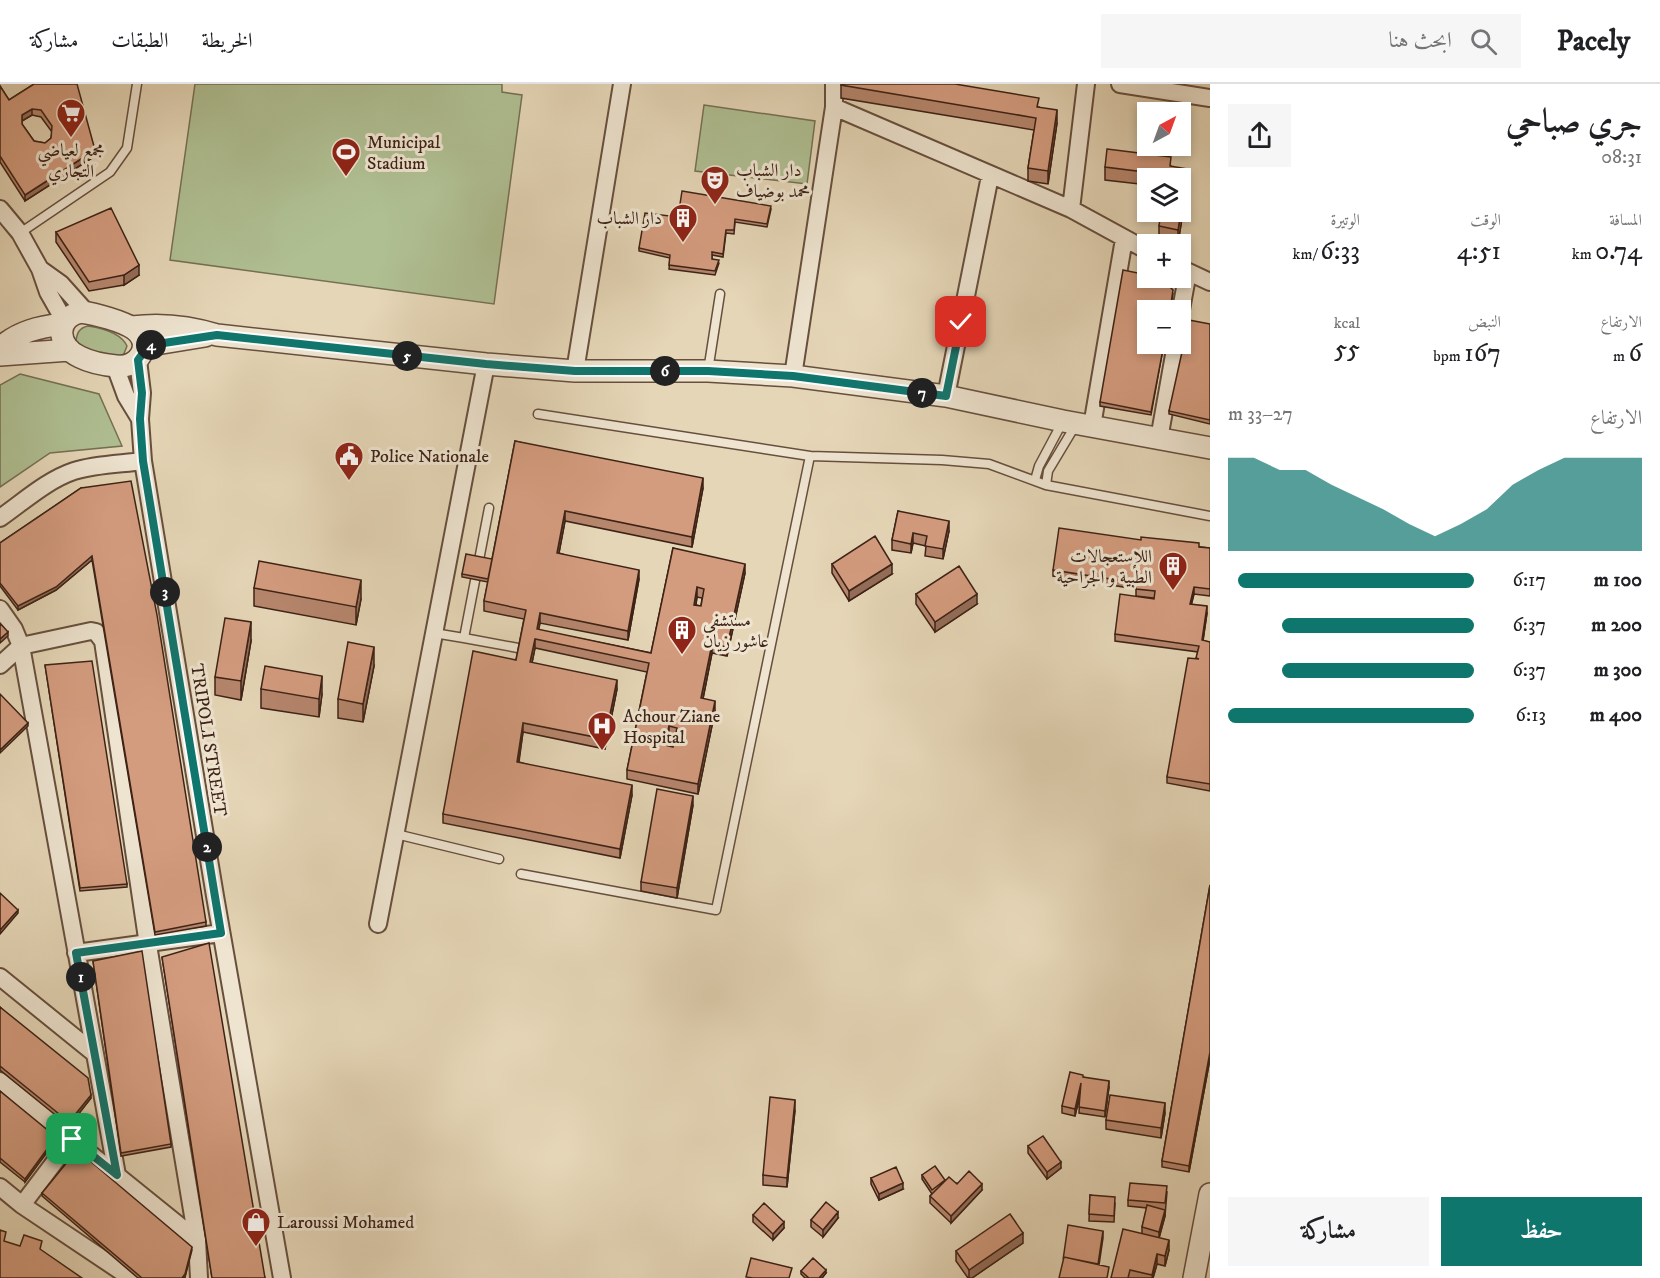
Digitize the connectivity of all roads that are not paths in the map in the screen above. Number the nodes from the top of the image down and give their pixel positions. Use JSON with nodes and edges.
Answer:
{"nodes":[{"id":1,"x":137,"y":84,"type":"edge"},
{"id":2,"x":622,"y":84,"type":"edge"},
{"id":3,"x":834,"y":84,"type":"edge"},
{"id":4,"x":1086,"y":84,"type":"edge"},
{"id":5,"x":1120,"y":84,"type":"edge"},
{"id":6,"x":1210,"y":98,"type":"edge"},
{"id":7,"x":834,"y":107,"type":"junction"},
{"id":8,"x":990,"y":176,"type":"junction"},
{"id":9,"x":0,"y":209,"type":"edge"},
{"id":10,"x":1071,"y":209,"type":"junction"},
{"id":11,"x":20,"y":233,"type":"junction"},
{"id":12,"x":1124,"y":239,"type":"junction"},
{"id":13,"x":1137,"y":246,"type":"edge"},
{"id":14,"x":40,"y":269,"type":"junction"},
{"id":15,"x":1191,"y":273,"type":"edge"},
{"id":16,"x":1210,"y":282,"type":"edge"},
{"id":17,"x":720,"y":294,"type":"dead end"},
{"id":18,"x":87,"y":313,"type":"junction"},
{"id":19,"x":64,"y":323,"type":"junction"},
{"id":20,"x":132,"y":327,"type":"junction"},
{"id":21,"x":217,"y":335,"type":"junction"},
{"id":22,"x":0,"y":348,"type":"edge"},
{"id":23,"x":70,"y":350,"type":"junction"},
{"id":24,"x":141,"y":353,"type":"junction"},
{"id":25,"x":1174,"y":354,"type":"edge"},
{"id":26,"x":0,"y":355,"type":"edge"},
{"id":27,"x":486,"y":364,"type":"junction"},
{"id":28,"x":114,"y":366,"type":"junction"},
{"id":29,"x":575,"y":371,"type":"junction"},
{"id":30,"x":708,"y":371,"type":"junction"},
{"id":31,"x":793,"y":376,"type":"junction"},
{"id":32,"x":946,"y":396,"type":"junction"},
{"id":33,"x":538,"y":414,"type":"dead end"},
{"id":34,"x":140,"y":419,"type":"junction"},
{"id":35,"x":1077,"y":423,"type":"junction"},
{"id":36,"x":1159,"y":439,"type":"junction"},
{"id":37,"x":1210,"y":448,"type":"edge"},
{"id":38,"x":810,"y":456,"type":"junction"},
{"id":39,"x":143,"y":461,"type":"junction"},
{"id":40,"x":1035,"y":480,"type":"junction"},
{"id":41,"x":1046,"y":484,"type":"junction"},
{"id":42,"x":489,"y":508,"type":"dead end"},
{"id":43,"x":1210,"y":516,"type":"edge"},
{"id":44,"x":0,"y":518,"type":"edge"},
{"id":45,"x":0,"y":609,"type":"edge"},
{"id":46,"x":434,"y":633,"type":"junction"},
{"id":47,"x":464,"y":638,"type":"junction"},
{"id":48,"x":21,"y":646,"type":"junction"},
{"id":49,"x":519,"y":648,"type":"edge"},
{"id":50,"x":0,"y":664,"type":"edge"},
{"id":51,"x":396,"y":834,"type":"junction"},
{"id":52,"x":499,"y":859,"type":"dead end"},
{"id":53,"x":521,"y":874,"type":"dead end"},
{"id":54,"x":378,"y":924,"type":"dead end"},
{"id":55,"x":221,"y":933,"type":"junction"},
{"id":56,"x":148,"y":945,"type":"junction"},
{"id":57,"x":76,"y":953,"type":"junction"},
{"id":58,"x":0,"y":977,"type":"edge"},
{"id":59,"x":94,"y":1053,"type":"junction"},
{"id":60,"x":0,"y":1081,"type":"edge"},
{"id":61,"x":72,"y":1139,"type":"junction"},
{"id":62,"x":117,"y":1175,"type":"junction"},
{"id":63,"x":0,"y":1187,"type":"edge"},
{"id":64,"x":1210,"y":1194,"type":"edge"},
{"id":65,"x":22,"y":1204,"type":"junction"},
{"id":66,"x":197,"y":1240,"type":"junction"},
{"id":67,"x":131,"y":1278,"type":"edge"},
{"id":68,"x":199,"y":1278,"type":"edge"},
{"id":69,"x":282,"y":1278,"type":"edge"},
{"id":70,"x":1194,"y":1278,"type":"edge"}],
"edges":[{"from":1,"to":11,"type":"lane"},
{"from":2,"to":29,"type":"street"},
{"from":3,"to":7,"type":"street"},
{"from":4,"to":10,"type":"street"},
{"from":5,"to":6,"type":"street"},
{"from":7,"to":8,"type":"street"},
{"from":7,"to":31,"type":"street"},
{"from":8,"to":10,"type":"street"},
{"from":8,"to":32,"type":"street"},
{"from":9,"to":11,"type":"street"},
{"from":10,"to":12,"type":"street"},
{"from":11,"to":14,"type":"street"},
{"from":12,"to":13,"type":"street"},
{"from":12,"to":35,"type":"street"},
{"from":14,"to":18,"type":"street"},
{"from":14,"to":19,"type":"street"},
{"from":15,"to":16,"type":"street"},
{"from":17,"to":30,"type":"lane"},
{"from":18,"to":19,"type":"street"},
{"from":18,"to":20,"type":"street"},
{"from":19,"to":22,"type":"street"},
{"from":19,"to":23,"type":"street"},
{"from":20,"to":21,"type":"street"},
{"from":20,"to":24,"type":"street"},
{"from":21,"to":24,"type":"street"},
{"from":21,"to":27,"type":"street"},
{"from":23,"to":26,"type":"street"},
{"from":23,"to":28,"type":"street"},
{"from":24,"to":28,"type":"street"},
{"from":24,"to":34,"type":"street","name":"TRIPOLI STREET"},
{"from":25,"to":36,"type":"street"},
{"from":27,"to":29,"type":"street"},
{"from":27,"to":46,"type":"street"},
{"from":28,"to":34,"type":"street","name":"TRIPOLI STREET"},
{"from":29,"to":30,"type":"street"},
{"from":30,"to":31,"type":"street"},
{"from":31,"to":32,"type":"street"},
{"from":32,"to":35,"type":"street"},
{"from":33,"to":38,"type":"lane"},
{"from":34,"to":39,"type":"street","name":"TRIPOLI STREET"},
{"from":35,"to":36,"type":"street"},
{"from":35,"to":40,"type":"lane"},
{"from":35,"to":41,"type":"lane"},
{"from":36,"to":37,"type":"street"},
{"from":38,"to":40,"type":"lane"},
{"from":38,"to":53,"type":"lane"},
{"from":39,"to":44,"type":"street"},
{"from":39,"to":55,"type":"street","name":"TRIPOLI STREET"},
{"from":40,"to":41,"type":"lane"},
{"from":41,"to":43,"type":"lane"},
{"from":42,"to":47,"type":"lane"},
{"from":45,"to":48,"type":"street"},
{"from":46,"to":47,"type":"lane"},
{"from":46,"to":51,"type":"street"},
{"from":47,"to":49,"type":"lane"},
{"from":48,"to":50,"type":"street"},
{"from":48,"to":56,"type":"street"},
{"from":48,"to":57,"type":"street"},
{"from":51,"to":52,"type":"lane"},
{"from":51,"to":54,"type":"street"},
{"from":55,"to":56,"type":"street"},
{"from":55,"to":69,"type":"street","name":"TRIPOLI STREET"},
{"from":56,"to":57,"type":"street"},
{"from":56,"to":66,"type":"street"},
{"from":57,"to":59,"type":"street"},
{"from":58,"to":59,"type":"street"},
{"from":59,"to":62,"type":"street"},
{"from":60,"to":61,"type":"street"},
{"from":61,"to":62,"type":"street"},
{"from":61,"to":65,"type":"street"},
{"from":62,"to":66,"type":"street"},
{"from":63,"to":65,"type":"street"},
{"from":64,"to":70,"type":"street"},
{"from":65,"to":67,"type":"street"},
{"from":66,"to":68,"type":"street"}]}
